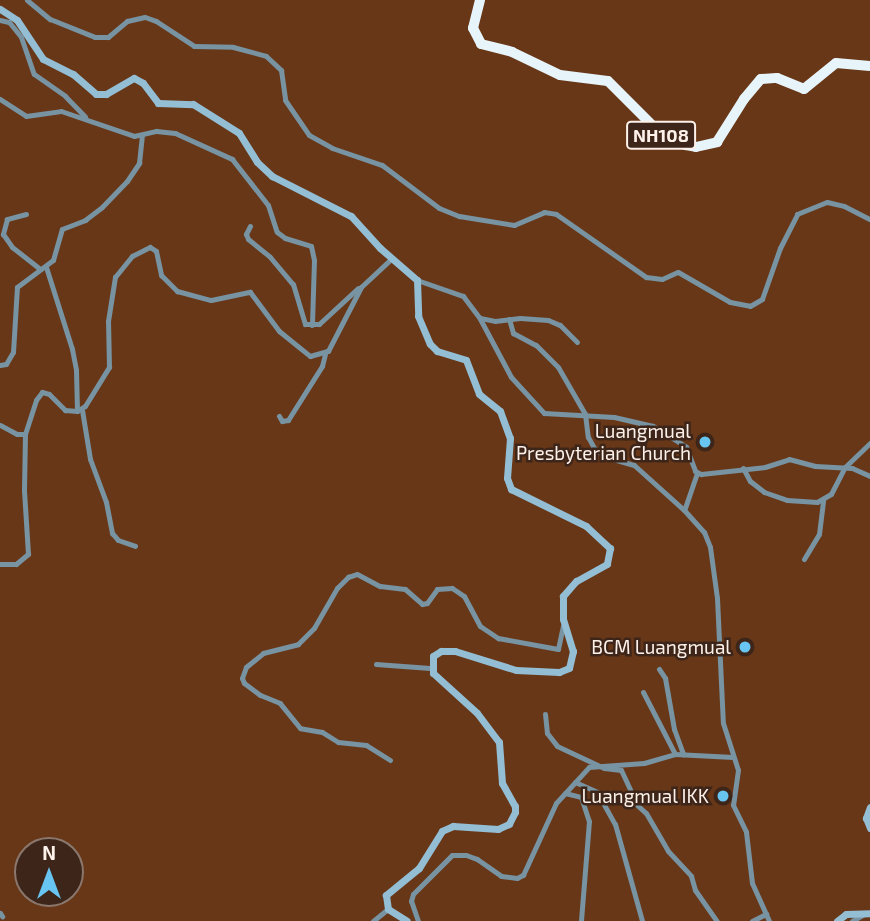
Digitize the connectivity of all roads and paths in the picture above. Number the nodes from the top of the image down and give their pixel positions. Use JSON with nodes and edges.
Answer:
{"nodes":[{"id":1,"x":27,"y":0,"type":"edge"},
{"id":2,"x":480,"y":0,"type":"edge"},
{"id":3,"x":0,"y":9,"type":"edge"},
{"id":4,"x":0,"y":20,"type":"edge"},
{"id":5,"x":870,"y":66,"type":"edge"},
{"id":6,"x":0,"y":99,"type":"edge"},
{"id":7,"x":6,"y":105,"type":"junction"},
{"id":8,"x":0,"y":112,"type":"edge"},
{"id":9,"x":88,"y":119,"type":"junction"},
{"id":10,"x":142,"y":136,"type":"junction"},
{"id":11,"x":26,"y":214,"type":"dead end"},
{"id":12,"x":870,"y":219,"type":"edge"},
{"id":13,"x":250,"y":226,"type":"dead end"},
{"id":14,"x":392,"y":258,"type":"junction"},
{"id":15,"x":43,"y":268,"type":"junction"},
{"id":16,"x":417,"y":280,"type":"junction"},
{"id":17,"x":360,"y":287,"type":"junction"},
{"id":18,"x":479,"y":317,"type":"junction"},
{"id":19,"x":509,"y":319,"type":"junction"},
{"id":20,"x":312,"y":325,"type":"junction"},
{"id":21,"x":577,"y":342,"type":"dead end"},
{"id":22,"x":325,"y":354,"type":"junction"},
{"id":23,"x":0,"y":365,"type":"edge"},
{"id":24,"x":79,"y":411,"type":"junction"},
{"id":25,"x":585,"y":414,"type":"junction"},
{"id":26,"x":279,"y":415,"type":"dead end"},
{"id":27,"x":0,"y":425,"type":"edge"},
{"id":28,"x":25,"y":435,"type":"junction"},
{"id":29,"x":870,"y":443,"type":"edge"},
{"id":30,"x":845,"y":467,"type":"junction"},
{"id":31,"x":743,"y":468,"type":"junction"},
{"id":32,"x":697,"y":473,"type":"junction"},
{"id":33,"x":870,"y":476,"type":"edge"},
{"id":34,"x":823,"y":500,"type":"junction"},
{"id":35,"x":684,"y":510,"type":"junction"},
{"id":36,"x":135,"y":546,"type":"dead end"},
{"id":37,"x":803,"y":559,"type":"dead end"},
{"id":38,"x":0,"y":564,"type":"edge"},
{"id":39,"x":563,"y":619,"type":"junction"},
{"id":40,"x":376,"y":664,"type":"dead end"},
{"id":41,"x":430,"y":668,"type":"junction"},
{"id":42,"x":659,"y":669,"type":"dead end"},
{"id":43,"x":643,"y":692,"type":"dead end"},
{"id":44,"x":545,"y":714,"type":"dead end"},
{"id":45,"x":675,"y":754,"type":"junction"},
{"id":46,"x":684,"y":754,"type":"junction"},
{"id":47,"x":733,"y":757,"type":"junction"},
{"id":48,"x":390,"y":760,"type":"dead end"},
{"id":49,"x":596,"y":764,"type":"junction"},
{"id":50,"x":575,"y":782,"type":"junction"},
{"id":51,"x":565,"y":793,"type":"junction"},
{"id":52,"x":870,"y":807,"type":"edge"},
{"id":53,"x":870,"y":828,"type":"edge"},
{"id":54,"x":388,"y":909,"type":"junction"},
{"id":55,"x":868,"y":913,"type":"edge"},
{"id":56,"x":768,"y":918,"type":"edge"},
{"id":57,"x":373,"y":921,"type":"edge"},
{"id":58,"x":407,"y":921,"type":"edge"},
{"id":59,"x":418,"y":921,"type":"edge"},
{"id":60,"x":580,"y":921,"type":"edge"},
{"id":61,"x":642,"y":921,"type":"edge"},
{"id":62,"x":717,"y":921,"type":"edge"},
{"id":63,"x":752,"y":921,"type":"edge"},
{"id":64,"x":837,"y":921,"type":"edge"},
{"id":65,"x":852,"y":921,"type":"edge"}],
"edges":[{"from":1,"to":12,"type":"street"},
{"from":2,"to":5,"type":"highway","number":"NH108"},
{"from":3,"to":14,"type":"street"},
{"from":4,"to":9,"type":"street"},
{"from":6,"to":7,"type":"street"},
{"from":7,"to":8,"type":"street"},
{"from":7,"to":9,"type":"street"},
{"from":9,"to":10,"type":"street"},
{"from":10,"to":15,"type":"street"},
{"from":10,"to":20,"type":"street"},
{"from":11,"to":15,"type":"street"},
{"from":13,"to":20,"type":"street"},
{"from":14,"to":16,"type":"street"},
{"from":14,"to":17,"type":"street"},
{"from":15,"to":23,"type":"street"},
{"from":15,"to":24,"type":"street"},
{"from":16,"to":18,"type":"street"},
{"from":16,"to":39,"type":"street"},
{"from":17,"to":20,"type":"street"},
{"from":17,"to":22,"type":"street"},
{"from":18,"to":19,"type":"street"},
{"from":18,"to":25,"type":"street"},
{"from":19,"to":21,"type":"street"},
{"from":19,"to":25,"type":"street"},
{"from":22,"to":24,"type":"street"},
{"from":22,"to":26,"type":"street"},
{"from":24,"to":28,"type":"street"},
{"from":24,"to":36,"type":"street"},
{"from":25,"to":32,"type":"street"},
{"from":25,"to":35,"type":"street"},
{"from":27,"to":28,"type":"street"},
{"from":28,"to":38,"type":"street"},
{"from":29,"to":30,"type":"street"},
{"from":30,"to":31,"type":"street"},
{"from":30,"to":33,"type":"street"},
{"from":30,"to":34,"type":"street"},
{"from":31,"to":32,"type":"street"},
{"from":31,"to":34,"type":"street"},
{"from":32,"to":35,"type":"street"},
{"from":34,"to":37,"type":"street"},
{"from":35,"to":47,"type":"street"},
{"from":39,"to":41,"type":"street"},
{"from":39,"to":48,"type":"street"},
{"from":40,"to":41,"type":"street"},
{"from":41,"to":54,"type":"street"},
{"from":42,"to":46,"type":"street"},
{"from":43,"to":45,"type":"street"},
{"from":44,"to":49,"type":"street"},
{"from":45,"to":46,"type":"street"},
{"from":45,"to":49,"type":"street"},
{"from":46,"to":47,"type":"street"},
{"from":47,"to":56,"type":"street"},
{"from":49,"to":50,"type":"street"},
{"from":49,"to":62,"type":"street"},
{"from":50,"to":51,"type":"street"},
{"from":50,"to":61,"type":"street"},
{"from":51,"to":59,"type":"street"},
{"from":51,"to":60,"type":"street"},
{"from":52,"to":53,"type":"street"},
{"from":54,"to":57,"type":"street"},
{"from":54,"to":58,"type":"street"},
{"from":55,"to":64,"type":"street"},
{"from":55,"to":65,"type":"street"},
{"from":56,"to":63,"type":"street"}]}
